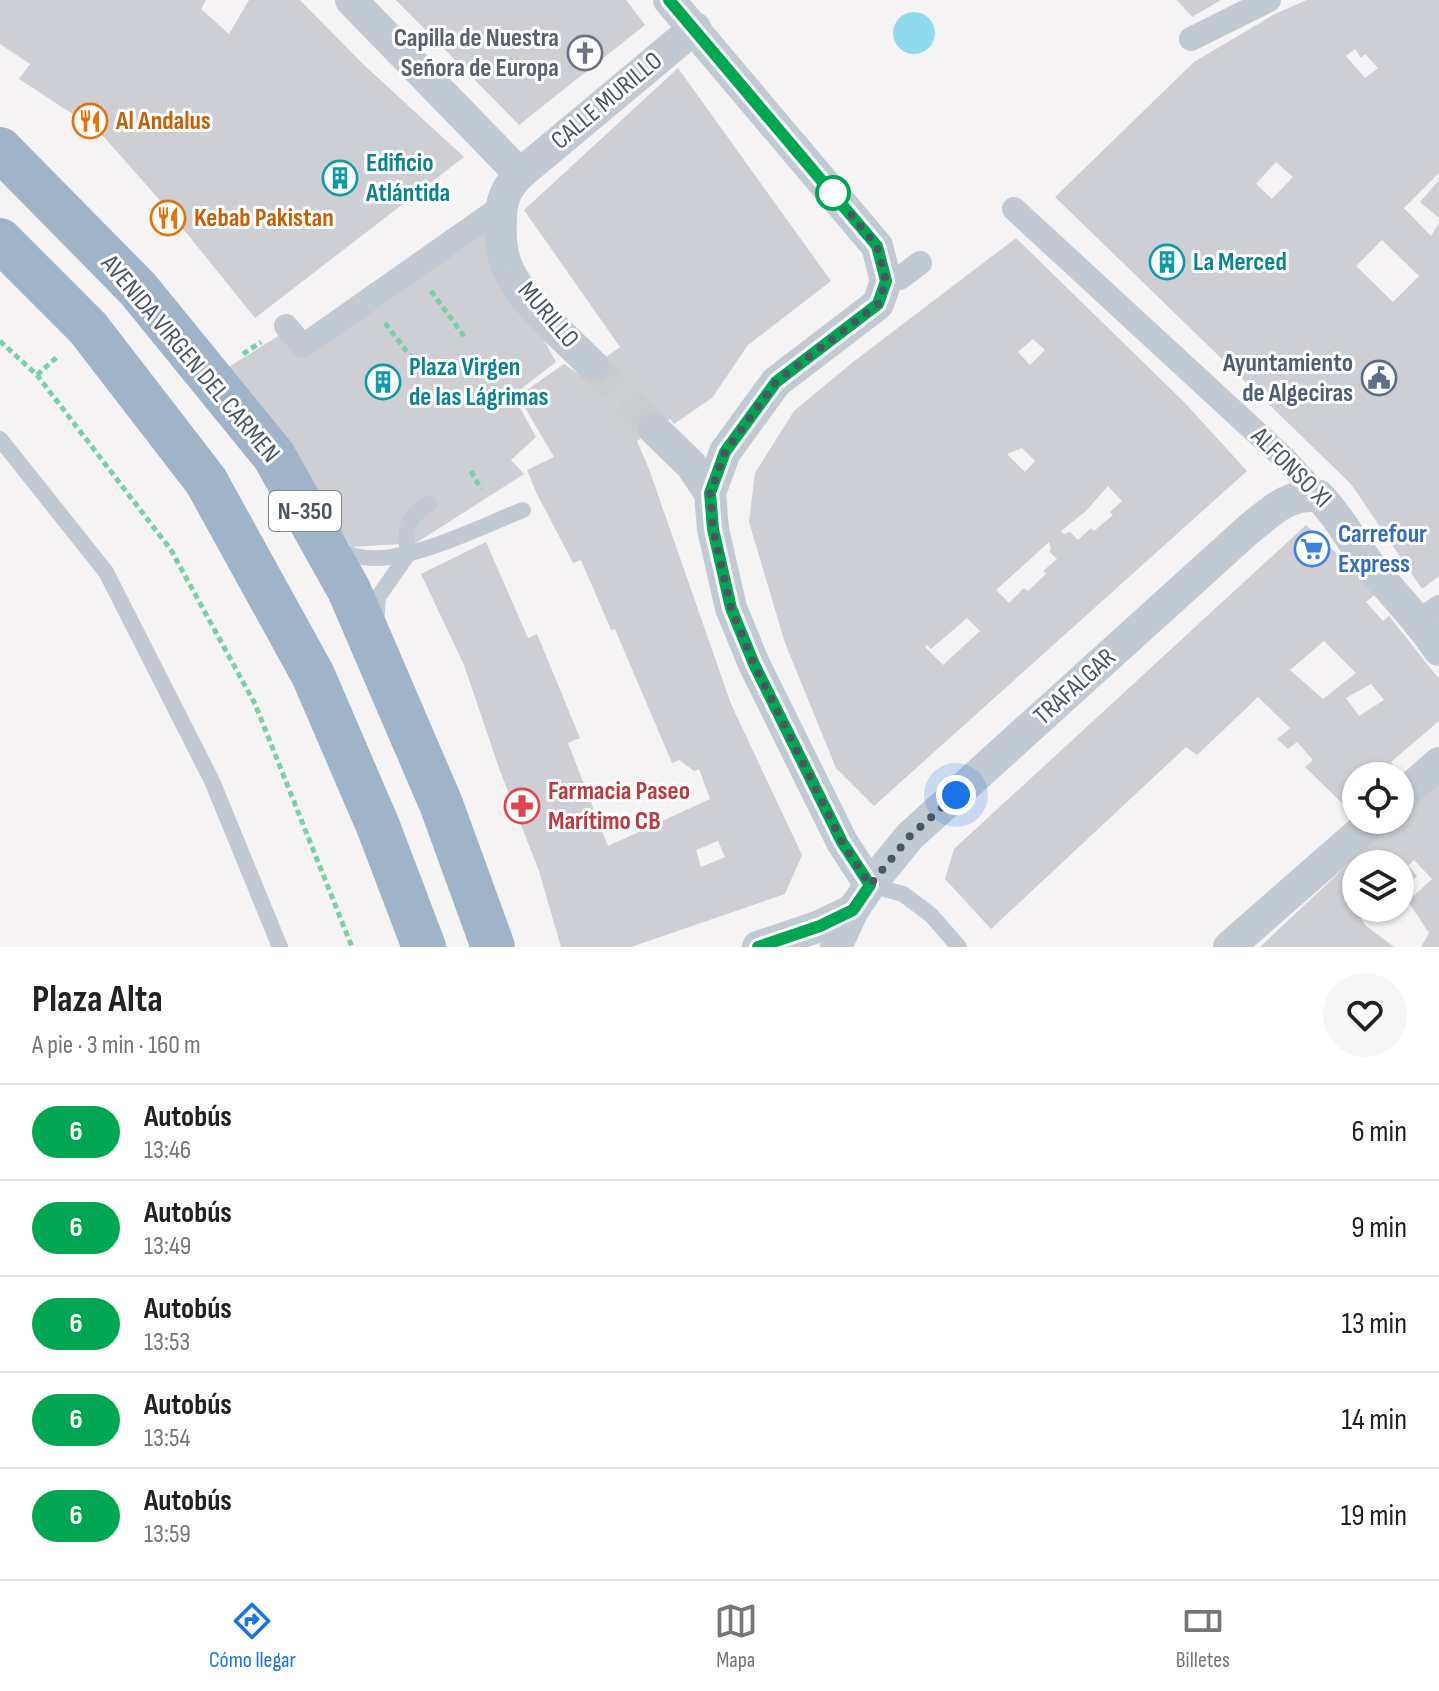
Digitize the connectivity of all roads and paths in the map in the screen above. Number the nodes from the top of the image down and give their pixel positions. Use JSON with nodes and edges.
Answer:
{"nodes":[{"id":1,"x":351,"y":0,"type":"edge"},
{"id":2,"x":669,"y":0,"type":"edge"},
{"id":3,"x":1269,"y":0,"type":"edge"},
{"id":4,"x":703,"y":20,"type":"junction"},
{"id":5,"x":1191,"y":39,"type":"dead end"},
{"id":6,"x":0,"y":149,"type":"edge"},
{"id":7,"x":520,"y":174,"type":"junction"},
{"id":8,"x":501,"y":207,"type":"junction"},
{"id":9,"x":1014,"y":209,"type":"dead end"},
{"id":10,"x":0,"y":240,"type":"edge"},
{"id":11,"x":920,"y":263,"type":"dead end"},
{"id":12,"x":414,"y":268,"type":"junction"},
{"id":13,"x":886,"y":281,"type":"junction"},
{"id":14,"x":286,"y":326,"type":"joint"},
{"id":15,"x":466,"y":339,"type":"dead end"},
{"id":16,"x":0,"y":341,"type":"edge"},
{"id":17,"x":593,"y":366,"type":"tunnel mouth"},
{"id":18,"x":209,"y":376,"type":"junction"},
{"id":19,"x":654,"y":429,"type":"tunnel mouth"},
{"id":20,"x":0,"y":439,"type":"edge"},
{"id":21,"x":471,"y":471,"type":"dead end"},
{"id":22,"x":481,"y":489,"type":"dead end"},
{"id":23,"x":710,"y":493,"type":"junction"},
{"id":24,"x":1319,"y":496,"type":"junction"},
{"id":25,"x":429,"y":504,"type":"dead end"},
{"id":26,"x":523,"y":510,"type":"dead end"},
{"id":27,"x":318,"y":535,"type":"junction"},
{"id":28,"x":409,"y":553,"type":"junction"},
{"id":29,"x":1434,"y":622,"type":"edge"},
{"id":30,"x":1439,"y":650,"type":"edge"},
{"id":31,"x":375,"y":651,"type":"junction"},
{"id":32,"x":1439,"y":763,"type":"edge"},
{"id":33,"x":1414,"y":785,"type":"edge"},
{"id":34,"x":1358,"y":834,"type":"edge"},
{"id":35,"x":862,"y":898,"type":"junction"},
{"id":36,"x":280,"y":947,"type":"edge"},
{"id":37,"x":352,"y":947,"type":"edge"},
{"id":38,"x":424,"y":947,"type":"edge"},
{"id":39,"x":493,"y":947,"type":"edge"},
{"id":40,"x":758,"y":947,"type":"edge"},
{"id":41,"x":836,"y":947,"type":"edge"},
{"id":42,"x":959,"y":947,"type":"edge"},
{"id":43,"x":1229,"y":947,"type":"edge"}],
"edges":[{"from":1,"to":7,"type":"street"},
{"from":2,"to":4,"type":"street"},
{"from":3,"to":5,"type":"street"},
{"from":4,"to":7,"type":"street","name":"CALLE MURILLO"},
{"from":4,"to":13,"type":"street"},
{"from":6,"to":18,"type":"highway","name":"AVENIDA VIRGEN DEL CARMEN","number":"N-350"},
{"from":7,"to":8,"type":"street"},
{"from":8,"to":12,"type":"street"},
{"from":8,"to":17,"type":"street","name":"MURILLO"},
{"from":9,"to":24,"type":"street","name":"ALFONSO XI"},
{"from":10,"to":38,"type":"highway","number":"N-350"},
{"from":11,"to":13,"type":"street"},
{"from":12,"to":14,"type":"street"},
{"from":12,"to":15,"type":"path"},
{"from":13,"to":23,"type":"street"},
{"from":14,"to":18,"type":"path"},
{"from":16,"to":37,"type":"path"},
{"from":18,"to":27,"type":"highway","name":"AVENIDA VIRGEN DEL CARMEN","number":"N-350"},
{"from":19,"to":23,"type":"street"},
{"from":20,"to":36,"type":"lane"},
{"from":21,"to":22,"type":"path"},
{"from":23,"to":35,"type":"street"},
{"from":24,"to":29,"type":"street","name":"ALFONSO XI"},
{"from":24,"to":35,"type":"street","name":"TRAFALGAR"},
{"from":25,"to":28,"type":"lane"},
{"from":26,"to":28,"type":"lane"},
{"from":27,"to":28,"type":"lane"},
{"from":27,"to":31,"type":"highway","name":"AVENIDA VIRGEN DEL CARMEN","number":"N-350"},
{"from":28,"to":31,"type":"lane"},
{"from":29,"to":30,"type":"street","name":"ALFONSO XI"},
{"from":31,"to":39,"type":"highway","name":"AVENIDA VIRGEN DEL CARMEN","number":"N-350"},
{"from":32,"to":33,"type":"street"},
{"from":34,"to":43,"type":"street"},
{"from":35,"to":40,"type":"street","name":"TRAFALGAR"},
{"from":35,"to":41,"type":"street","name":"TRAFALGAR"},
{"from":35,"to":42,"type":"lane"}]}
